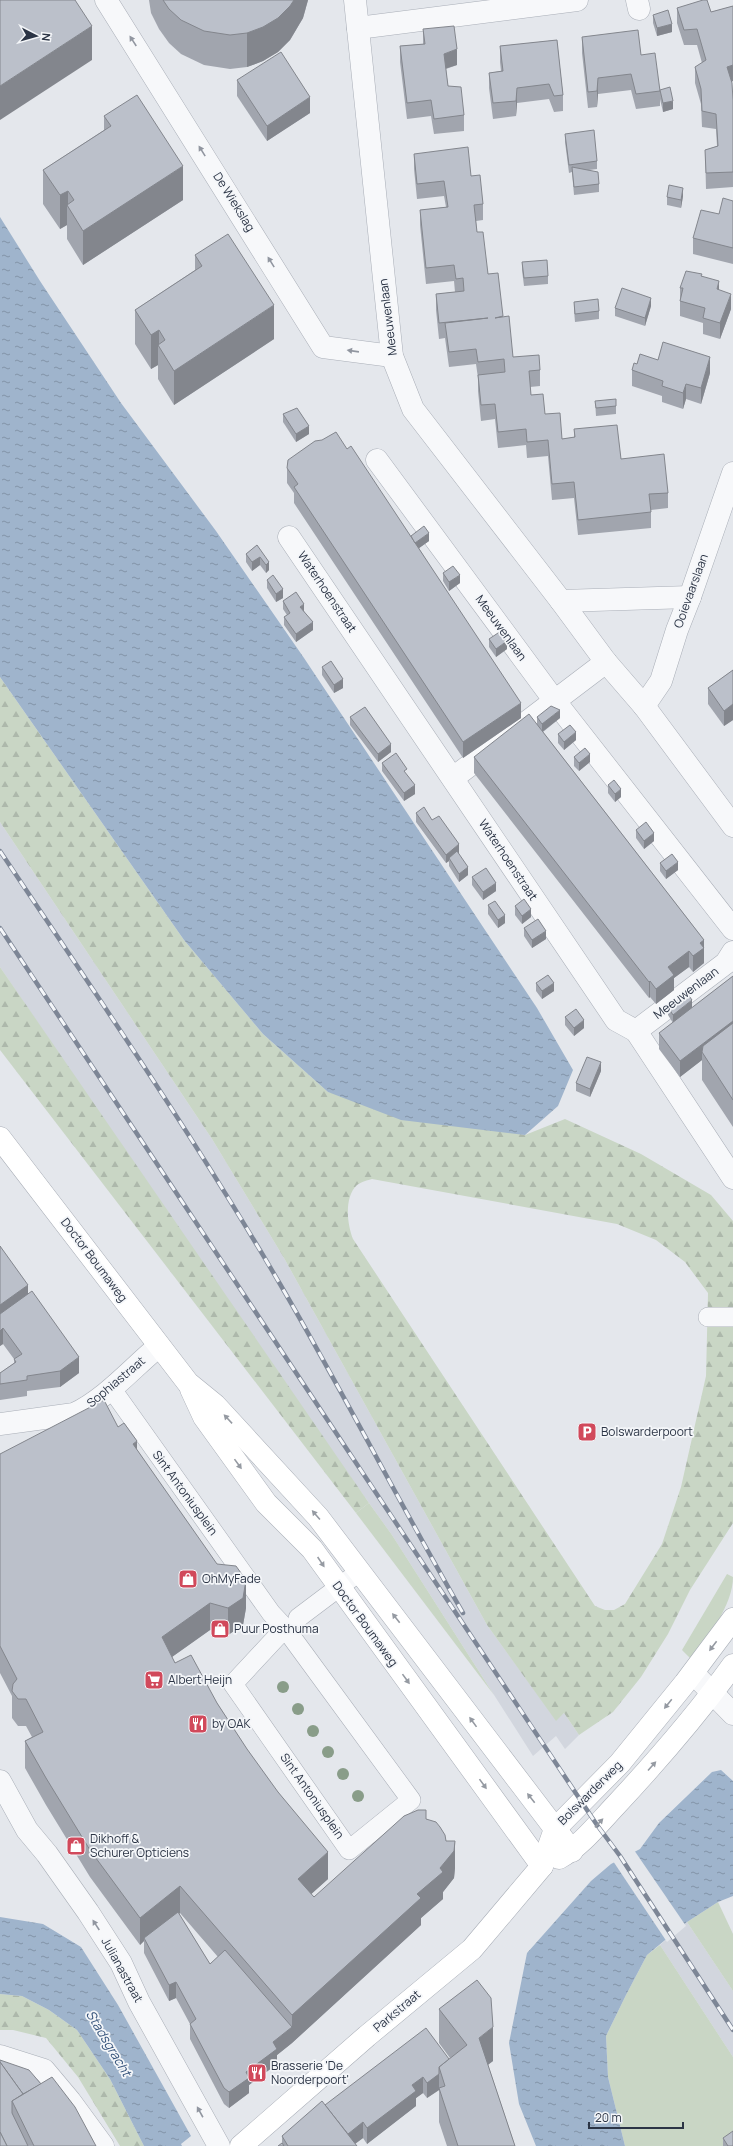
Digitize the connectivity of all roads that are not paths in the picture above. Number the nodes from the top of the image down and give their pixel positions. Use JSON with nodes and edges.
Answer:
{"nodes":[{"id":1,"x":106,"y":0,"type":"edge"},
{"id":2,"x":355,"y":0,"type":"edge"},
{"id":3,"x":577,"y":0,"type":"edge"},
{"id":4,"x":358,"y":28,"type":"junction"},
{"id":5,"x":392,"y":356,"type":"junction"},
{"id":6,"x":377,"y":460,"type":"dead end"},
{"id":7,"x":733,"y":473,"type":"edge"},
{"id":8,"x":289,"y":537,"type":"dead end"},
{"id":9,"x":690,"y":597,"type":"junction"},
{"id":10,"x":561,"y":601,"type":"junction"},
{"id":11,"x":606,"y":662,"type":"junction"},
{"id":12,"x":554,"y":700,"type":"junction"},
{"id":13,"x":644,"y":706,"type":"junction"},
{"id":14,"x":453,"y":778,"type":"junction"},
{"id":15,"x":733,"y":826,"type":"edge"},
{"id":16,"x":733,"y":930,"type":"edge"},
{"id":17,"x":733,"y":952,"type":"edge"},
{"id":18,"x":636,"y":1031,"type":"junction"},
{"id":19,"x":0,"y":1138,"type":"edge"},
{"id":20,"x":733,"y":1178,"type":"edge"},
{"id":21,"x":708,"y":1317,"type":"dead end"},
{"id":22,"x":733,"y":1317,"type":"edge"},
{"id":23,"x":159,"y":1346,"type":"junction"},
{"id":24,"x":188,"y":1383,"type":"junction"},
{"id":25,"x":111,"y":1388,"type":"junction"},
{"id":26,"x":0,"y":1424,"type":"edge"},
{"id":27,"x":359,"y":1572,"type":"junction"},
{"id":28,"x":338,"y":1587,"type":"junction"},
{"id":29,"x":733,"y":1619,"type":"edge"},
{"id":30,"x":291,"y":1623,"type":"junction"},
{"id":31,"x":733,"y":1665,"type":"edge"},
{"id":32,"x":692,"y":1673,"type":"junction"},
{"id":33,"x":712,"y":1693,"type":"junction"},
{"id":34,"x":733,"y":1714,"type":"edge"},
{"id":35,"x":0,"y":1781,"type":"edge"},
{"id":36,"x":555,"y":1829,"type":"junction"},
{"id":37,"x":572,"y":1851,"type":"junction"},
{"id":38,"x":542,"y":1866,"type":"junction"},
{"id":39,"x":0,"y":2056,"type":"edge"},
{"id":40,"x":103,"y":2146,"type":"edge"},
{"id":41,"x":219,"y":2146,"type":"edge"},
{"id":42,"x":241,"y":2146,"type":"edge"}],
"edges":[{"from":5,"to":1,"type":"street","name":"De Wiekslag","one_way":true},
{"from":2,"to":4,"type":"street","name":"Meeuwenlaan"},
{"from":3,"to":4,"type":"street"},
{"from":4,"to":5,"type":"street","name":"Meeuwenlaan"},
{"from":5,"to":10,"type":"street","name":"Meeuwenlaan"},
{"from":6,"to":12,"type":"street","name":"Meeuwenlaan"},
{"from":7,"to":9,"type":"street","name":"Ooievaarslaan"},
{"from":8,"to":14,"type":"street","name":"Waterhoenstraat"},
{"from":9,"to":10,"type":"street"},
{"from":9,"to":13,"type":"street","name":"Ooievaarslaan"},
{"from":10,"to":11,"type":"street","name":"Meeuwenlaan"},
{"from":11,"to":12,"type":"street"},
{"from":11,"to":13,"type":"street","name":"Meeuwenlaan"},
{"from":12,"to":14,"type":"street"},
{"from":12,"to":16,"type":"street","name":"Meeuwenlaan"},
{"from":13,"to":15,"type":"street","name":"Meeuwenlaan"},
{"from":14,"to":18,"type":"street","name":"Waterhoenstraat"},
{"from":17,"to":18,"type":"street","name":"Meeuwenlaan"},
{"from":18,"to":20,"type":"street","name":"Waterhoenstraat"},
{"from":19,"to":23,"type":"main road","name":"Doctor Boumaweg"},
{"from":21,"to":22,"type":"lane"},
{"from":23,"to":24,"type":"main road","name":"Doctor Boumaweg"},
{"from":23,"to":25,"type":"street","name":"Sophiastraat"},
{"from":27,"to":24,"type":"main road","name":"Doctor Boumaweg","one_way":true},
{"from":24,"to":28,"type":"main road","name":"Doctor Boumaweg","one_way":true},
{"from":25,"to":26,"type":"street","name":"Sophiastraat"},
{"from":25,"to":30,"type":"lane","name":"Sint Antoniusplein"},
{"from":27,"to":28,"type":"lane"},
{"from":36,"to":27,"type":"main road","name":"Doctor Boumaweg","one_way":true},
{"from":28,"to":30,"type":"lane"},
{"from":28,"to":38,"type":"main road","name":"Doctor Boumaweg","one_way":true},
{"from":29,"to":32,"type":"main road","name":"Bolswarderweg","one_way":true},
{"from":30,"to":30,"type":"lane","name":"Sint Antoniusplein"},
{"from":31,"to":33,"type":"main road"},
{"from":32,"to":33,"type":"street"},
{"from":32,"to":36,"type":"main road","name":"Bolswarderweg","one_way":true},
{"from":33,"to":34,"type":"street"},
{"from":37,"to":33,"type":"main road","one_way":true},
{"from":41,"to":35,"type":"street","name":"Julianastraat","one_way":true},
{"from":36,"to":37,"type":"main road","name":"Doctor Boumaweg"},
{"from":36,"to":38,"type":"main road","name":"Bolswarderweg"},
{"from":37,"to":38,"type":"main road"},
{"from":38,"to":42,"type":"main road","name":"Parkstraat"},
{"from":39,"to":40,"type":"street"}]}
